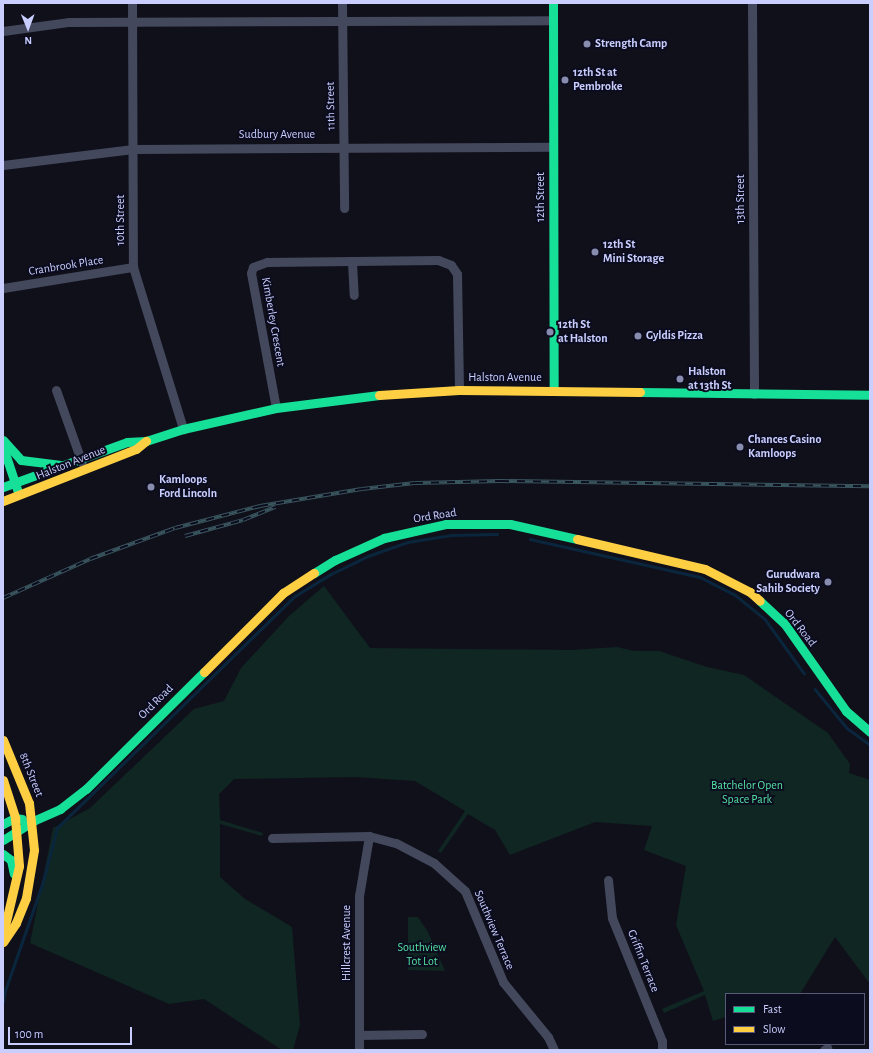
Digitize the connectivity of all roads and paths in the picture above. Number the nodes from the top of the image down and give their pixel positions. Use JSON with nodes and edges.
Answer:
{"nodes":[{"id":1,"x":132,"y":3,"type":"edge"},
{"id":2,"x":342,"y":3,"type":"edge"},
{"id":3,"x":553,"y":3,"type":"edge"},
{"id":4,"x":752,"y":3,"type":"edge"},
{"id":5,"x":553,"y":20,"type":"junction"},
{"id":6,"x":132,"y":21,"type":"junction"},
{"id":7,"x":342,"y":22,"type":"junction"},
{"id":8,"x":3,"y":31,"type":"edge"},
{"id":9,"x":344,"y":147,"type":"junction"},
{"id":10,"x":553,"y":147,"type":"junction"},
{"id":11,"x":133,"y":149,"type":"junction"},
{"id":12,"x":3,"y":165,"type":"edge"},
{"id":13,"x":344,"y":208,"type":"dead end"},
{"id":14,"x":352,"y":262,"type":"junction"},
{"id":15,"x":134,"y":268,"type":"junction"},
{"id":16,"x":3,"y":288,"type":"edge"},
{"id":17,"x":354,"y":295,"type":"dead end"},
{"id":18,"x":56,"y":390,"type":"dead end"},
{"id":19,"x":459,"y":390,"type":"junction"},
{"id":20,"x":554,"y":390,"type":"junction"},
{"id":21,"x":754,"y":394,"type":"junction"},
{"id":22,"x":870,"y":395,"type":"edge"},
{"id":23,"x":276,"y":408,"type":"junction"},
{"id":24,"x":183,"y":429,"type":"junction"},
{"id":25,"x":3,"y":440,"type":"edge"},
{"id":26,"x":146,"y":441,"type":"junction"},
{"id":27,"x":3,"y":447,"type":"edge"},
{"id":28,"x":81,"y":459,"type":"junction"},
{"id":29,"x":65,"y":465,"type":"junction"},
{"id":30,"x":85,"y":470,"type":"junction"},
{"id":31,"x":15,"y":484,"type":"junction"},
{"id":32,"x":3,"y":487,"type":"edge"},
{"id":33,"x":20,"y":496,"type":"junction"},
{"id":34,"x":3,"y":501,"type":"edge"},
{"id":35,"x":870,"y":732,"type":"edge"},
{"id":36,"x":3,"y":740,"type":"edge"},
{"id":37,"x":3,"y":780,"type":"edge"},
{"id":38,"x":15,"y":818,"type":"junction"},
{"id":39,"x":33,"y":821,"type":"junction"},
{"id":40,"x":3,"y":824,"type":"edge"},
{"id":41,"x":17,"y":832,"type":"junction"},
{"id":42,"x":370,"y":836,"type":"junction"},
{"id":43,"x":272,"y":838,"type":"dead end"},
{"id":44,"x":3,"y":840,"type":"edge"},
{"id":45,"x":3,"y":854,"type":"edge"},
{"id":46,"x":608,"y":880,"type":"dead end"},
{"id":47,"x":15,"y":884,"type":"junction"},
{"id":48,"x":3,"y":934,"type":"edge"},
{"id":49,"x":3,"y":942,"type":"edge"},
{"id":50,"x":422,"y":1034,"type":"dead end"},
{"id":51,"x":359,"y":1035,"type":"junction"},
{"id":52,"x":359,"y":1050,"type":"edge"},
{"id":53,"x":554,"y":1050,"type":"edge"},
{"id":54,"x":662,"y":1050,"type":"edge"}],
"edges":[{"from":1,"to":6,"type":"street","name":"10th Street"},
{"from":2,"to":7,"type":"street","name":"11th Street"},
{"from":3,"to":5,"type":"street","name":"12th Street"},
{"from":4,"to":21,"type":"street","name":"13th Street"},
{"from":5,"to":7,"type":"street"},
{"from":5,"to":10,"type":"street","name":"12th Street"},
{"from":6,"to":7,"type":"street"},
{"from":6,"to":8,"type":"street"},
{"from":6,"to":11,"type":"street","name":"10th Street"},
{"from":7,"to":9,"type":"street","name":"11th Street"},
{"from":9,"to":10,"type":"street","name":"Sudbury Avenue"},
{"from":9,"to":11,"type":"street","name":"Sudbury Avenue"},
{"from":9,"to":13,"type":"street","name":"11th Street"},
{"from":10,"to":20,"type":"street","name":"12th Street"},
{"from":11,"to":12,"type":"street","name":"Sudbury Avenue"},
{"from":11,"to":15,"type":"street","name":"10th Street"},
{"from":14,"to":17,"type":"street"},
{"from":14,"to":19,"type":"street","name":"Kimberley Crescent"},
{"from":14,"to":23,"type":"street","name":"Kimberley Crescent"},
{"from":15,"to":16,"type":"street","name":"Cranbrook Place"},
{"from":15,"to":24,"type":"street","name":"10th Street"},
{"from":18,"to":28,"type":"street"},
{"from":19,"to":20,"type":"street","name":"Halston Avenue"},
{"from":19,"to":23,"type":"street","name":"Halston Avenue"},
{"from":20,"to":21,"type":"street","name":"Halston Avenue"},
{"from":21,"to":22,"type":"street","name":"Halston Avenue"},
{"from":23,"to":24,"type":"street","name":"Halston Avenue"},
{"from":24,"to":26,"type":"street","name":"Halston Avenue"},
{"from":25,"to":29,"type":"street"},
{"from":26,"to":28,"type":"street","name":"Halston Avenue"},
{"from":26,"to":30,"type":"street","name":"Halston Avenue"},
{"from":27,"to":31,"type":"street"},
{"from":28,"to":29,"type":"street","name":"Halston Avenue"},
{"from":28,"to":30,"type":"street"},
{"from":29,"to":31,"type":"street","name":"Halston Avenue"},
{"from":30,"to":33,"type":"street","name":"Halston Avenue"},
{"from":31,"to":32,"type":"street","name":"Halston Avenue"},
{"from":31,"to":33,"type":"street"},
{"from":33,"to":34,"type":"street","name":"Halston Avenue"},
{"from":35,"to":39,"type":"street","name":"Ord Road"},
{"from":36,"to":39,"type":"street","name":"8th Street"},
{"from":37,"to":38,"type":"street"},
{"from":38,"to":39,"type":"street"},
{"from":38,"to":40,"type":"street"},
{"from":38,"to":41,"type":"street"},
{"from":39,"to":41,"type":"street","name":"Ord Road"},
{"from":39,"to":49,"type":"street","name":"8th Street"},
{"from":41,"to":44,"type":"street","name":"Ord Road"},
{"from":41,"to":47,"type":"street"},
{"from":42,"to":43,"type":"street","name":"Southview Terrace"},
{"from":42,"to":51,"type":"street","name":"Hillcrest Avenue"},
{"from":42,"to":53,"type":"street","name":"Southview Terrace"},
{"from":45,"to":47,"type":"street"},
{"from":46,"to":54,"type":"street","name":"Griffin Terrace"},
{"from":47,"to":48,"type":"street"},
{"from":50,"to":51,"type":"street"},
{"from":51,"to":52,"type":"street","name":"Hillcrest Avenue"}]}
